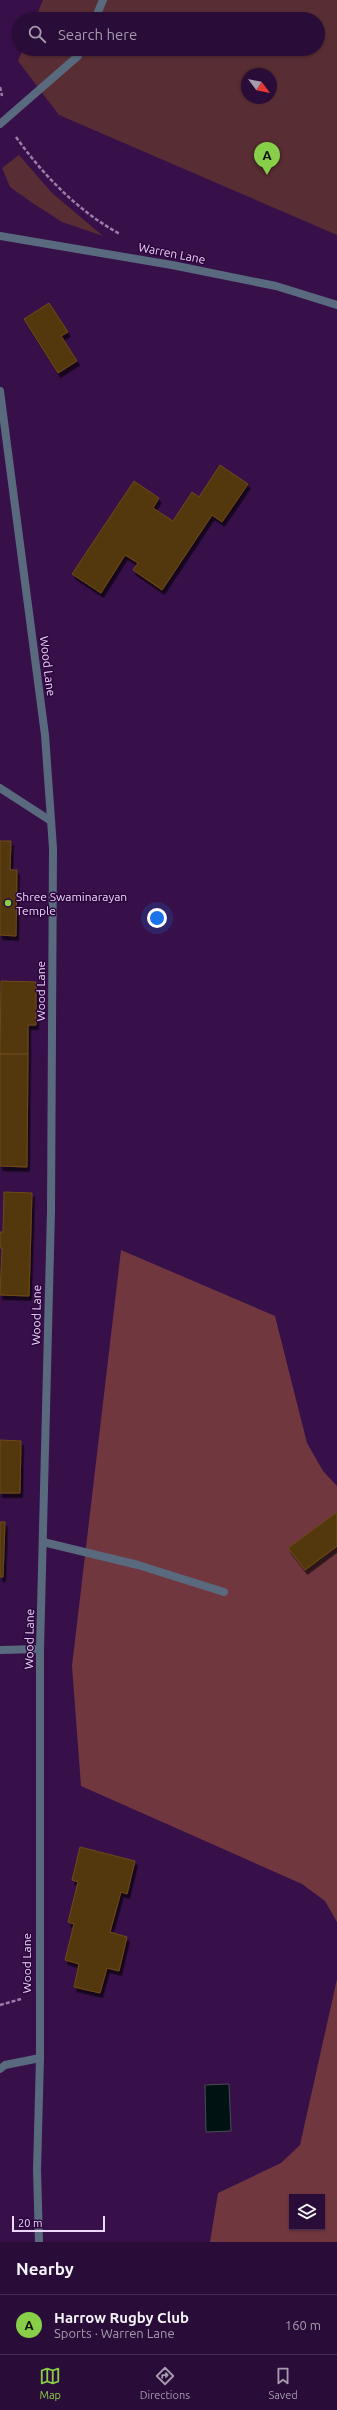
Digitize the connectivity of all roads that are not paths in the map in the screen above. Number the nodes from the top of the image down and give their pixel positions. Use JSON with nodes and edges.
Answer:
{"nodes":[{"id":1,"x":103,"y":0,"type":"edge"},
{"id":2,"x":98,"y":12,"type":"edge"},
{"id":3,"x":78,"y":56,"type":"edge"},
{"id":4,"x":3,"y":123,"type":"edge"},
{"id":5,"x":0,"y":236,"type":"edge"},
{"id":6,"x":337,"y":305,"type":"edge"},
{"id":7,"x":0,"y":391,"type":"edge"},
{"id":8,"x":0,"y":788,"type":"edge"},
{"id":9,"x":51,"y":821,"type":"junction"},
{"id":10,"x":43,"y":1542,"type":"junction"},
{"id":11,"x":224,"y":1592,"type":"dead end"},
{"id":12,"x":40,"y":1648,"type":"junction"},
{"id":13,"x":0,"y":1650,"type":"edge"},
{"id":14,"x":40,"y":2058,"type":"junction"},
{"id":15,"x":0,"y":2069,"type":"edge"},
{"id":16,"x":39,"y":2242,"type":"edge"}],
"edges":[{"from":1,"to":2,"type":"street"},
{"from":3,"to":4,"type":"street"},
{"from":5,"to":6,"type":"street","name":"Warren Lane"},
{"from":7,"to":9,"type":"street","name":"Wood Lane"},
{"from":8,"to":9,"type":"street"},
{"from":9,"to":10,"type":"street","name":"Wood Lane"},
{"from":10,"to":11,"type":"street"},
{"from":10,"to":12,"type":"street","name":"Wood Lane"},
{"from":12,"to":13,"type":"street"},
{"from":12,"to":14,"type":"street","name":"Wood Lane"},
{"from":14,"to":15,"type":"street"},
{"from":14,"to":16,"type":"street","name":"Wood Lane"}]}
